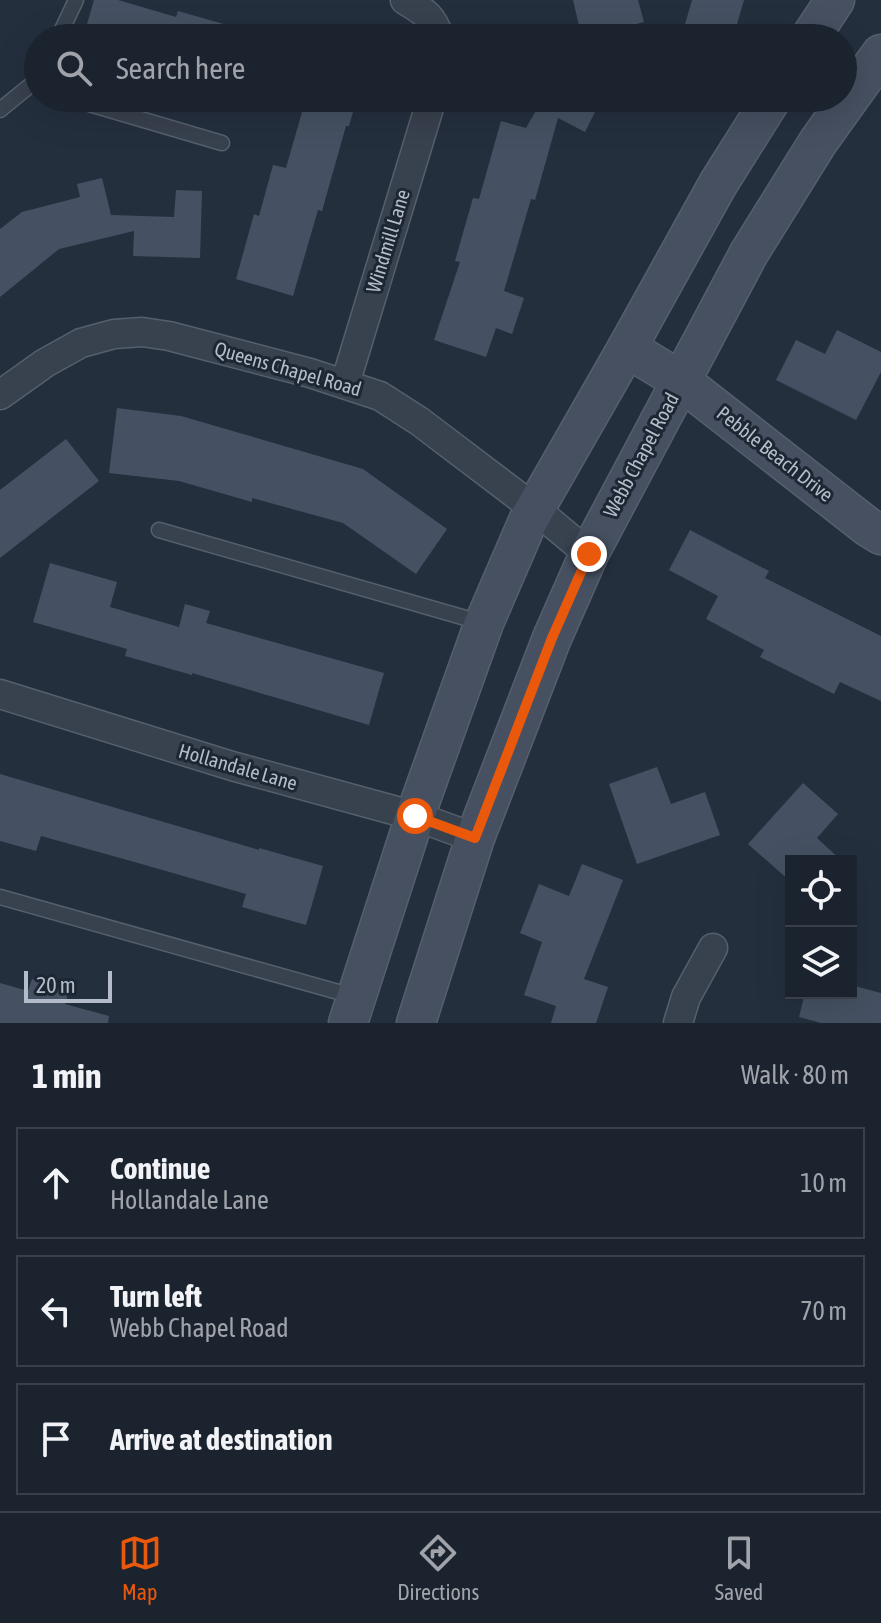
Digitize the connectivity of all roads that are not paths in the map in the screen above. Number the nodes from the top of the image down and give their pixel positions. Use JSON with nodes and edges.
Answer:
{"nodes":[{"id":1,"x":76,"y":0,"type":"edge"},
{"id":2,"x":405,"y":0,"type":"edge"},
{"id":3,"x":835,"y":0,"type":"edge"},
{"id":4,"x":65,"y":24,"type":"edge"},
{"id":5,"x":435,"y":24,"type":"edge"},
{"id":6,"x":819,"y":24,"type":"edge"},
{"id":7,"x":881,"y":54,"type":"edge"},
{"id":8,"x":857,"y":88,"type":"edge"},
{"id":9,"x":24,"y":92,"type":"edge"},
{"id":10,"x":0,"y":110,"type":"edge"},
{"id":11,"x":117,"y":112,"type":"edge"},
{"id":12,"x":428,"y":112,"type":"edge"},
{"id":13,"x":763,"y":112,"type":"edge"},
{"id":14,"x":839,"y":112,"type":"edge"},
{"id":15,"x":222,"y":143,"type":"dead end"},
{"id":16,"x":627,"y":348,"type":"junction"},
{"id":17,"x":681,"y":381,"type":"junction"},
{"id":18,"x":345,"y":384,"type":"junction"},
{"id":19,"x":0,"y":395,"type":"edge"},
{"id":20,"x":535,"y":509,"type":"junction"},
{"id":21,"x":159,"y":530,"type":"dead end"},
{"id":22,"x":881,"y":535,"type":"edge"},
{"id":23,"x":589,"y":554,"type":"junction"},
{"id":24,"x":484,"y":623,"type":"junction"},
{"id":25,"x":0,"y":694,"type":"edge"},
{"id":26,"x":415,"y":816,"type":"junction"},
{"id":27,"x":475,"y":838,"type":"junction"},
{"id":28,"x":0,"y":897,"type":"edge"},
{"id":29,"x":713,"y":948,"type":"dead end"},
{"id":30,"x":352,"y":1010,"type":"edge"},
{"id":31,"x":416,"y":1023,"type":"edge"},
{"id":32,"x":678,"y":1023,"type":"edge"}],
"edges":[{"from":1,"to":4,"type":"lane"},
{"from":2,"to":5,"type":"street"},
{"from":3,"to":6,"type":"main road"},
{"from":7,"to":8,"type":"main road","name":"Webb Chapel Road"},
{"from":9,"to":10,"type":"lane"},
{"from":11,"to":15,"type":"lane"},
{"from":12,"to":18,"type":"street","name":"Windmill Lane"},
{"from":13,"to":16,"type":"main road"},
{"from":14,"to":17,"type":"main road","name":"Webb Chapel Road"},
{"from":16,"to":17,"type":"main road","name":"Pebble Beach Drive"},
{"from":16,"to":20,"type":"main road"},
{"from":17,"to":22,"type":"main road","name":"Pebble Beach Drive"},
{"from":17,"to":23,"type":"main road","name":"Webb Chapel Road"},
{"from":18,"to":19,"type":"street","name":"Queens Chapel Road"},
{"from":18,"to":20,"type":"street","name":"Queens Chapel Road"},
{"from":20,"to":23,"type":"street","name":"Queens Chapel Road"},
{"from":20,"to":24,"type":"main road"},
{"from":21,"to":24,"type":"lane"},
{"from":23,"to":27,"type":"main road","name":"Webb Chapel Road"},
{"from":24,"to":26,"type":"main road"},
{"from":25,"to":26,"type":"street","name":"Hollandale Lane"},
{"from":26,"to":27,"type":"street","name":"Hollandale Lane"},
{"from":26,"to":30,"type":"main road"},
{"from":27,"to":31,"type":"main road","name":"Webb Chapel Road"},
{"from":28,"to":30,"type":"lane"},
{"from":29,"to":32,"type":"street"}]}
